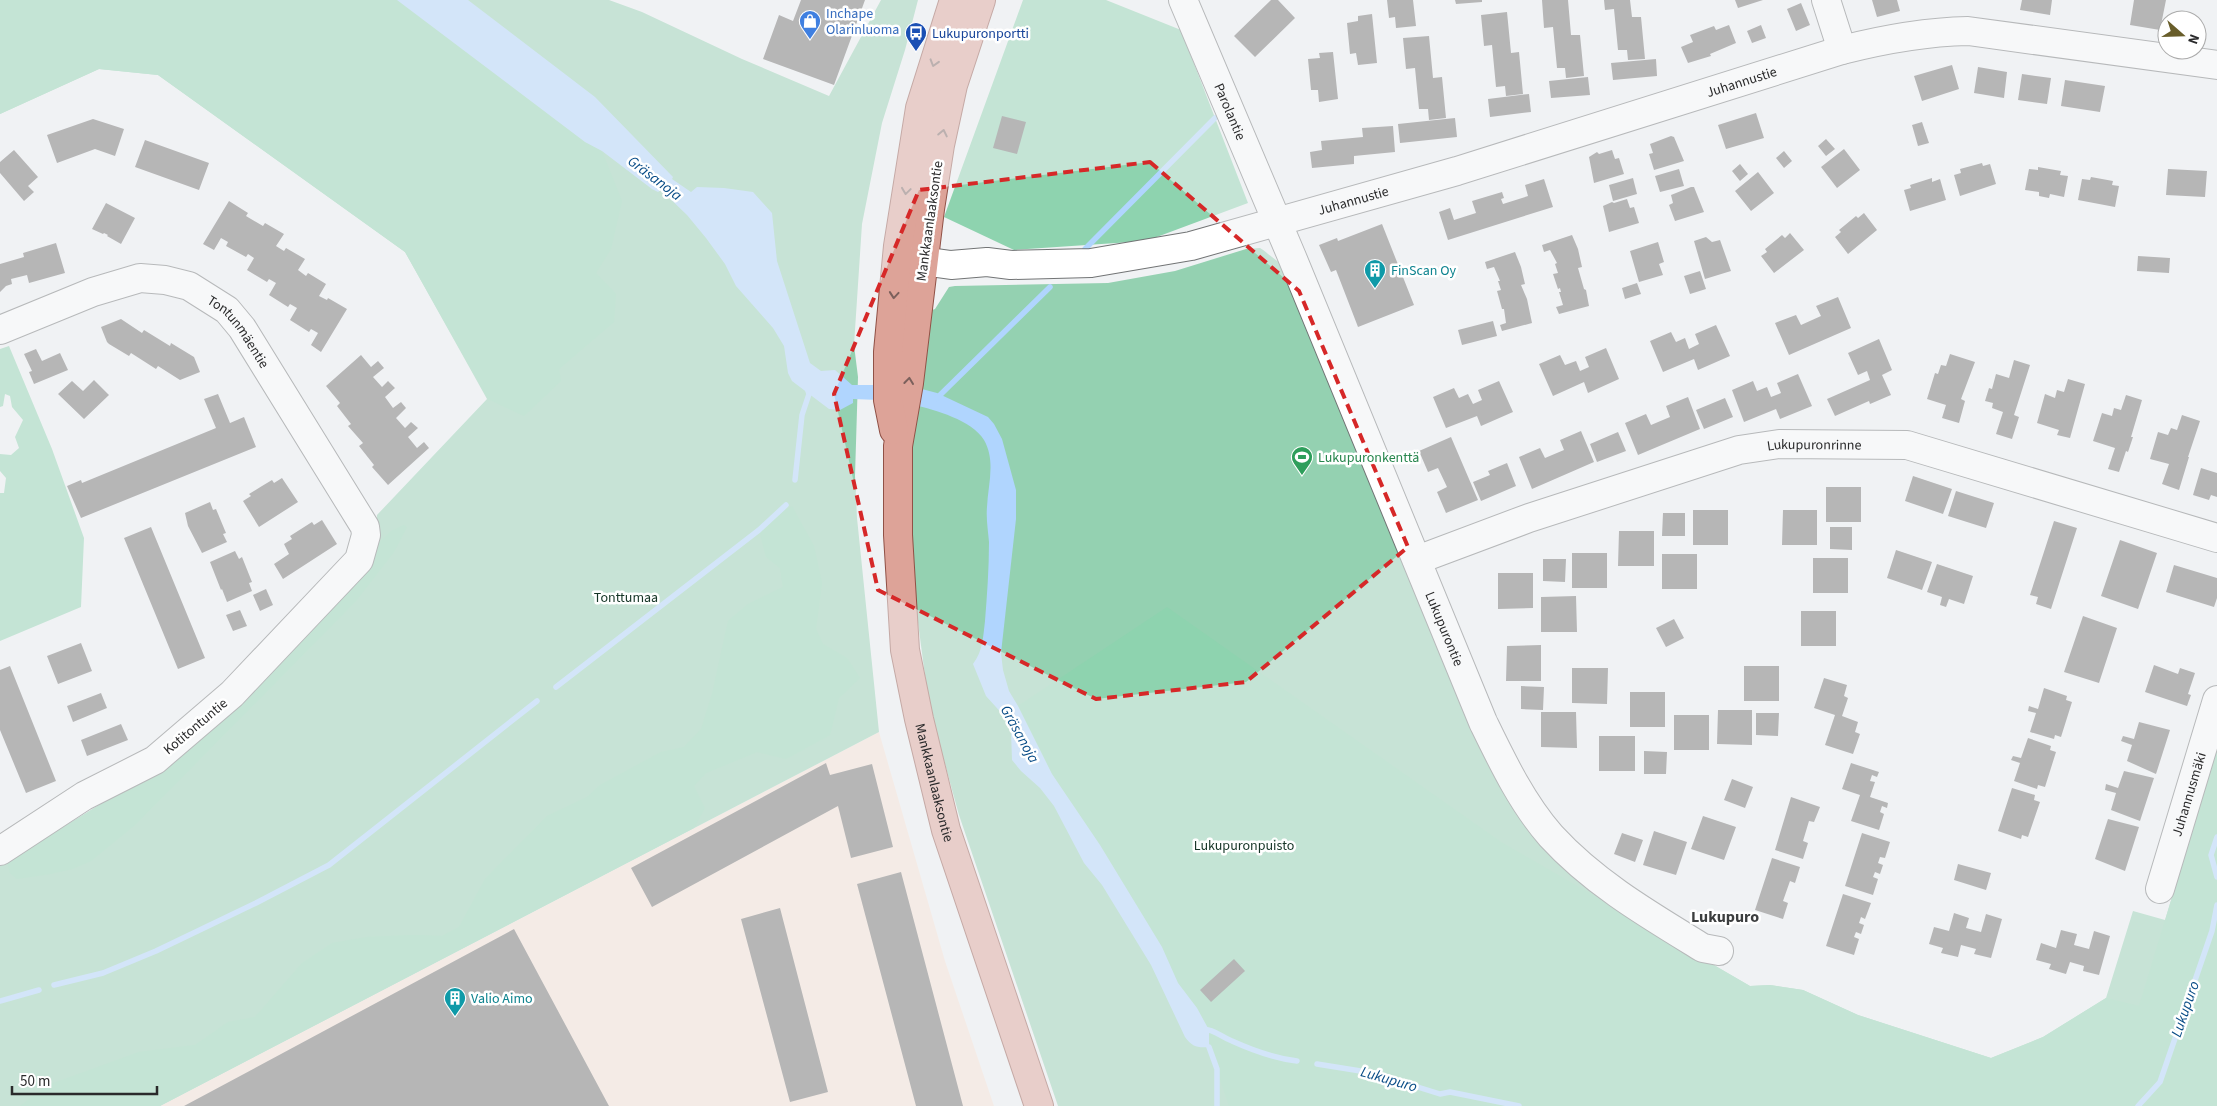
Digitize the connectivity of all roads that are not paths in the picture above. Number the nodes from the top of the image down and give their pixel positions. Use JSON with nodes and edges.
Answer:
{"nodes":[{"id":1,"x":954,"y":0,"type":"edge"},
{"id":2,"x":981,"y":0,"type":"edge"},
{"id":3,"x":1184,"y":0,"type":"edge"},
{"id":4,"x":1826,"y":0,"type":"edge"},
{"id":5,"x":1842,"y":50,"type":"junction"},
{"id":6,"x":2217,"y":65,"type":"edge"},
{"id":7,"x":1277,"y":223,"type":"junction"},
{"id":8,"x":898,"y":246,"type":"junction"},
{"id":9,"x":924,"y":251,"type":"junction"},
{"id":10,"x":0,"y":330,"type":"edge"},
{"id":11,"x":898,"y":446,"type":"junction"},
{"id":12,"x":2217,"y":538,"type":"edge"},
{"id":13,"x":359,"y":560,"type":"joint"},
{"id":14,"x":1417,"y":560,"type":"junction"},
{"id":15,"x":2217,"y":700,"type":"edge"},
{"id":16,"x":0,"y":851,"type":"edge"},
{"id":17,"x":2160,"y":889,"type":"dead end"},
{"id":18,"x":1719,"y":951,"type":"dead end"},
{"id":19,"x":1039,"y":1106,"type":"edge"}],
"edges":[{"from":1,"to":8,"type":"main road","name":"Mankkaanlaaksontie","one_way":true},
{"from":9,"to":2,"type":"main road","name":"Mankkaanlaaksontie","one_way":true},
{"from":3,"to":7,"type":"street","name":"Parolantie"},
{"from":4,"to":5,"type":"street"},
{"from":5,"to":6,"type":"street","name":"Juhannustie"},
{"from":5,"to":7,"type":"street","name":"Juhannustie"},
{"from":7,"to":9,"type":"street"},
{"from":7,"to":14,"type":"street","name":"Lukupurontie"},
{"from":8,"to":9,"type":"street"},
{"from":8,"to":11,"type":"main road","name":"Mankkaanlaaksontie","one_way":true},
{"from":11,"to":9,"type":"main road","name":"Mankkaanlaaksontie","one_way":true},
{"from":10,"to":13,"type":"street","name":"Tontunmäentie"},
{"from":11,"to":19,"type":"main road","name":"Mankkaanlaaksontie"},
{"from":12,"to":14,"type":"street","name":"Lukupuronrinne"},
{"from":13,"to":16,"type":"street","name":"Kotitontuntie"},
{"from":14,"to":18,"type":"street","name":"Lukupurontie"},
{"from":15,"to":17,"type":"street","name":"Juhannusmäki"}]}
